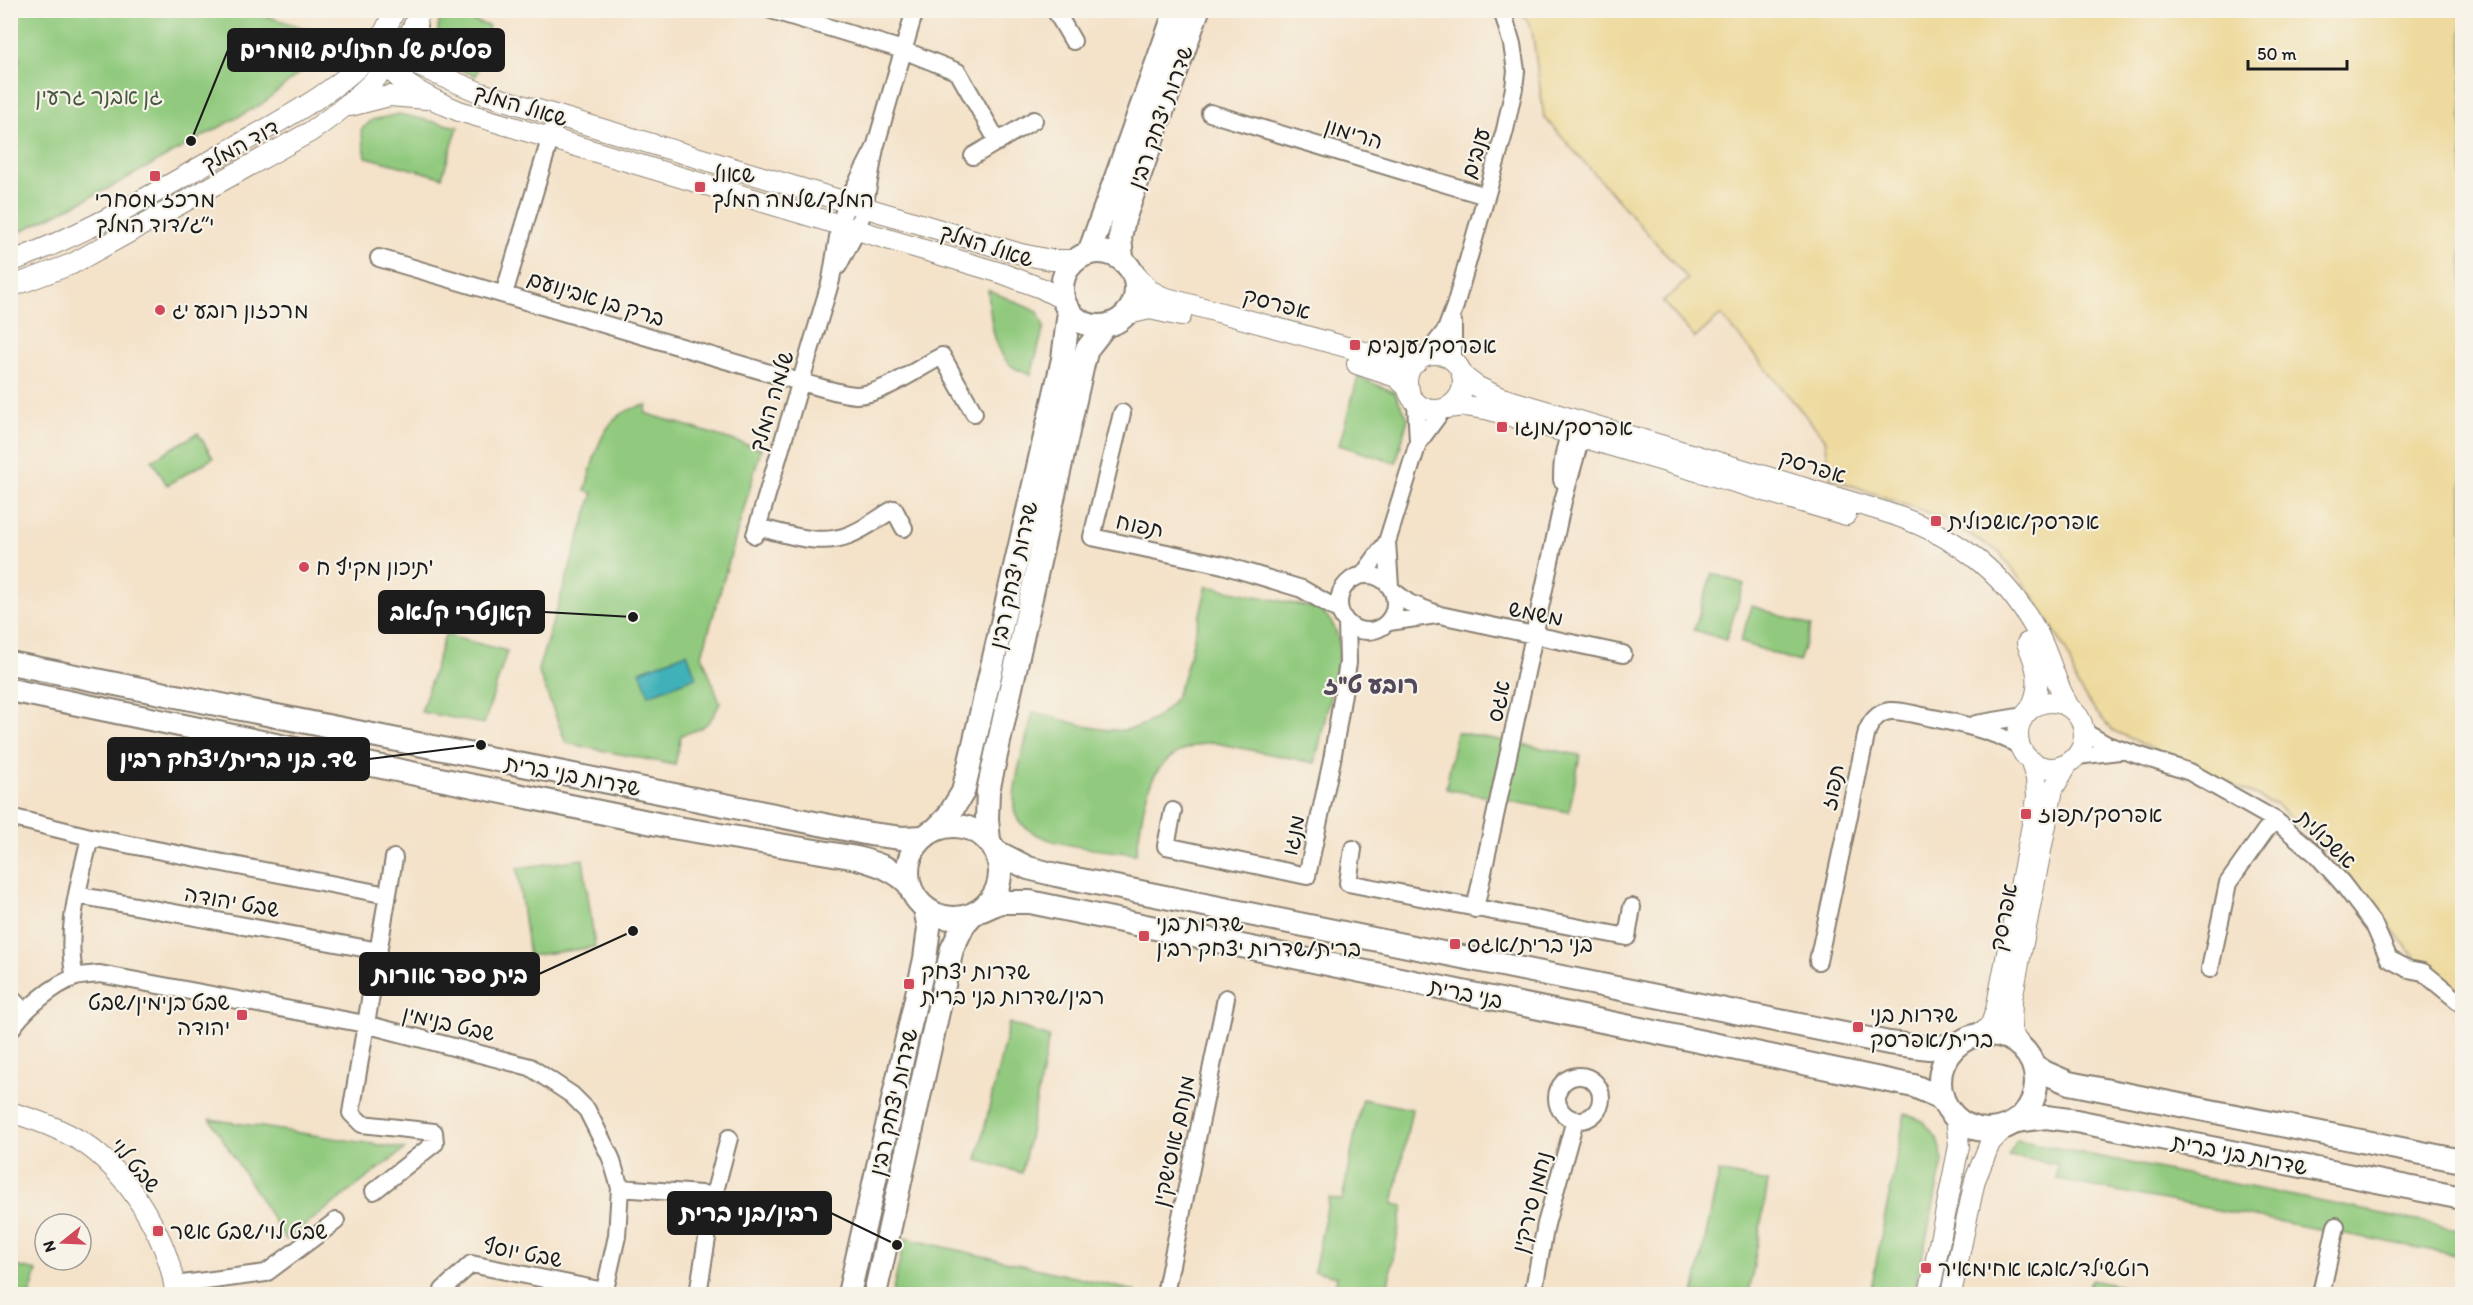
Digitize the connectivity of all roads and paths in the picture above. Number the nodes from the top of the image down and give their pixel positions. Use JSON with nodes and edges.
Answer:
{"nodes":[{"id":1,"x":395,"y":10,"type":"edge"},
{"id":2,"x":771,"y":10,"type":"edge"},
{"id":3,"x":915,"y":10,"type":"edge"},
{"id":4,"x":1055,"y":10,"type":"edge"},
{"id":5,"x":1176,"y":10,"type":"edge"},
{"id":6,"x":1198,"y":10,"type":"edge"},
{"id":7,"x":1502,"y":10,"type":"edge"},
{"id":8,"x":418,"y":15,"type":"edge"},
{"id":9,"x":1073,"y":40,"type":"dead end"},
{"id":10,"x":903,"y":50,"type":"junction"},
{"id":11,"x":372,"y":51,"type":"junction"},
{"id":12,"x":390,"y":62,"type":"junction"},
{"id":13,"x":440,"y":77,"type":"junction"},
{"id":14,"x":432,"y":100,"type":"junction"},
{"id":15,"x":344,"y":108,"type":"junction"},
{"id":16,"x":1210,"y":114,"type":"dead end"},
{"id":17,"x":557,"y":116,"type":"junction"},
{"id":18,"x":1034,"y":120,"type":"dead end"},
{"id":19,"x":550,"y":139,"type":"junction"},
{"id":20,"x":998,"y":142,"type":"junction"},
{"id":21,"x":973,"y":156,"type":"dead end"},
{"id":22,"x":1486,"y":196,"type":"junction"},
{"id":23,"x":856,"y":205,"type":"junction"},
{"id":24,"x":849,"y":228,"type":"junction"},
{"id":25,"x":1083,"y":256,"type":"junction"},
{"id":26,"x":379,"y":258,"type":"dead end"},
{"id":27,"x":10,"y":262,"type":"edge"},
{"id":28,"x":1127,"y":265,"type":"junction"},
{"id":29,"x":10,"y":287,"type":"edge"},
{"id":30,"x":504,"y":294,"type":"junction"},
{"id":31,"x":1066,"y":306,"type":"junction"},
{"id":32,"x":1455,"y":306,"type":"junction"},
{"id":33,"x":1128,"y":314,"type":"junction"},
{"id":34,"x":1106,"y":326,"type":"junction"},
{"id":35,"x":1421,"y":359,"type":"junction"},
{"id":36,"x":1458,"y":368,"type":"junction"},
{"id":37,"x":800,"y":382,"type":"junction"},
{"id":38,"x":1412,"y":395,"type":"junction"},
{"id":39,"x":1445,"y":408,"type":"junction"},
{"id":40,"x":974,"y":413,"type":"dead end"},
{"id":41,"x":1122,"y":413,"type":"dead end"},
{"id":42,"x":1577,"y":431,"type":"junction"},
{"id":43,"x":1418,"y":443,"type":"junction"},
{"id":44,"x":904,"y":528,"type":"dead end"},
{"id":45,"x":1386,"y":542,"type":"junction"},
{"id":46,"x":1356,"y":578,"type":"junction"},
{"id":47,"x":1391,"y":588,"type":"junction"},
{"id":48,"x":1302,"y":589,"type":"junction"},
{"id":49,"x":1440,"y":615,"type":"junction"},
{"id":50,"x":1343,"y":617,"type":"junction"},
{"id":51,"x":1389,"y":622,"type":"junction"},
{"id":52,"x":1369,"y":631,"type":"junction"},
{"id":53,"x":1534,"y":635,"type":"junction"},
{"id":54,"x":1623,"y":654,"type":"dead end"},
{"id":55,"x":10,"y":663,"type":"edge"},
{"id":56,"x":1348,"y":663,"type":"junction"},
{"id":57,"x":10,"y":690,"type":"edge"},
{"id":58,"x":2069,"y":707,"type":"junction"},
{"id":59,"x":2027,"y":713,"type":"junction"},
{"id":60,"x":1967,"y":725,"type":"junction"},
{"id":61,"x":2084,"y":732,"type":"junction"},
{"id":62,"x":2123,"y":751,"type":"junction"},
{"id":63,"x":2025,"y":753,"type":"junction"},
{"id":64,"x":2072,"y":760,"type":"junction"},
{"id":65,"x":1173,"y":811,"type":"dead end"},
{"id":66,"x":10,"y":817,"type":"edge"},
{"id":67,"x":2275,"y":820,"type":"junction"},
{"id":68,"x":930,"y":833,"type":"junction"},
{"id":69,"x":90,"y":837,"type":"junction"},
{"id":70,"x":993,"y":847,"type":"junction"},
{"id":71,"x":1353,"y":849,"type":"dead end"},
{"id":72,"x":394,"y":858,"type":"dead end"},
{"id":73,"x":910,"y":885,"type":"junction"},
{"id":74,"x":77,"y":895,"type":"junction"},
{"id":75,"x":387,"y":895,"type":"junction"},
{"id":76,"x":1632,"y":907,"type":"dead end"},
{"id":77,"x":925,"y":909,"type":"junction"},
{"id":78,"x":1475,"y":909,"type":"junction"},
{"id":79,"x":977,"y":913,"type":"junction"},
{"id":80,"x":379,"y":951,"type":"junction"},
{"id":81,"x":1818,"y":961,"type":"dead end"},
{"id":82,"x":2210,"y":969,"type":"dead end"},
{"id":83,"x":75,"y":977,"type":"junction"},
{"id":84,"x":10,"y":997,"type":"edge"},
{"id":85,"x":1226,"y":998,"type":"dead end"},
{"id":86,"x":2463,"y":1004,"type":"edge"},
{"id":87,"x":25,"y":1012,"type":"junction"},
{"id":88,"x":365,"y":1024,"type":"junction"},
{"id":89,"x":10,"y":1031,"type":"edge"},
{"id":90,"x":1982,"y":1034,"type":"junction"},
{"id":91,"x":1957,"y":1045,"type":"junction"},
{"id":92,"x":2019,"y":1045,"type":"junction"},
{"id":93,"x":2033,"y":1065,"type":"junction"},
{"id":94,"x":1951,"y":1111,"type":"junction"},
{"id":95,"x":10,"y":1112,"type":"edge"},
{"id":96,"x":1575,"y":1120,"type":"dead end"},
{"id":97,"x":2011,"y":1124,"type":"junction"},
{"id":98,"x":729,"y":1138,"type":"dead end"},
{"id":99,"x":2463,"y":1161,"type":"edge"},
{"id":100,"x":620,"y":1188,"type":"junction"},
{"id":101,"x":374,"y":1191,"type":"dead end"},
{"id":102,"x":714,"y":1195,"type":"junction"},
{"id":103,"x":2463,"y":1198,"type":"edge"},
{"id":104,"x":336,"y":1221,"type":"dead end"},
{"id":105,"x":2336,"y":1226,"type":"dead end"},
{"id":106,"x":175,"y":1290,"type":"edge"},
{"id":107,"x":443,"y":1290,"type":"dead end"},
{"id":108,"x":604,"y":1293,"type":"edge"},
{"id":109,"x":698,"y":1294,"type":"edge"},
{"id":110,"x":849,"y":1294,"type":"edge"},
{"id":111,"x":875,"y":1294,"type":"edge"},
{"id":112,"x":1165,"y":1294,"type":"edge"},
{"id":113,"x":1533,"y":1294,"type":"edge"},
{"id":114,"x":1929,"y":1294,"type":"edge"},
{"id":115,"x":1951,"y":1294,"type":"edge"},
{"id":116,"x":2321,"y":1294,"type":"edge"}],
"edges":[{"from":1,"to":11,"type":"street","name":"דוד המלך"},
{"from":2,"to":10,"type":"street"},
{"from":3,"to":10,"type":"street","name":"שלמה המלך"},
{"from":4,"to":9,"type":"street"},
{"from":5,"to":25,"type":"main road","name":"שדרות יצחק רבין"},
{"from":6,"to":28,"type":"main road","name":"שדרות יצחק רבין"},
{"from":7,"to":22,"type":"street","name":"ענבים"},
{"from":8,"to":12,"type":"street","name":"דוד המלך"},
{"from":8,"to":13,"type":"street"},
{"from":10,"to":20,"type":"street"},
{"from":10,"to":23,"type":"street","name":"שלמה המלך"},
{"from":11,"to":12,"type":"street","name":"שאול המלך"},
{"from":11,"to":27,"type":"street","name":"דוד המלך"},
{"from":12,"to":13,"type":"street","name":"שאול המלך"},
{"from":12,"to":14,"type":"street","name":"שאול המלך"},
{"from":12,"to":15,"type":"street","name":"דוד המלך"},
{"from":13,"to":17,"type":"street","name":"שאול המלך"},
{"from":14,"to":15,"type":"street"},
{"from":14,"to":19,"type":"street","name":"שאול המלך"},
{"from":15,"to":29,"type":"street","name":"דוד המלך"},
{"from":16,"to":22,"type":"street","name":"הרימון"},
{"from":17,"to":19,"type":"street"},
{"from":17,"to":23,"type":"street","name":"שאול המלך"},
{"from":18,"to":20,"type":"street"},
{"from":19,"to":24,"type":"street","name":"שאול המלך"},
{"from":19,"to":30,"type":"street"},
{"from":20,"to":21,"type":"street"},
{"from":22,"to":32,"type":"street","name":"ענבים"},
{"from":23,"to":24,"type":"street","name":"שלמה המלך"},
{"from":23,"to":25,"type":"street","name":"שאול המלך"},
{"from":24,"to":31,"type":"street","name":"שאול המלך"},
{"from":24,"to":37,"type":"street","name":"שלמה המלך"},
{"from":25,"to":28,"type":"main road"},
{"from":25,"to":31,"type":"main road"},
{"from":26,"to":30,"type":"street","name":"ברק בן אבינועם"},
{"from":28,"to":33,"type":"main road"},
{"from":28,"to":35,"type":"street","name":"אפרסק"},
{"from":30,"to":37,"type":"street","name":"ברק בן אבינועם"},
{"from":31,"to":34,"type":"main road"},
{"from":31,"to":68,"type":"main road","name":"שדרות יצחק רבין"},
{"from":32,"to":35,"type":"street","name":"ענבים"},
{"from":32,"to":36,"type":"street","name":"ענבים"},
{"from":33,"to":34,"type":"main road"},
{"from":33,"to":38,"type":"street","name":"אפרסק"},
{"from":34,"to":70,"type":"main road","name":"שדרות יצחק רבין"},
{"from":35,"to":36,"type":"street"},
{"from":35,"to":38,"type":"street"},
{"from":36,"to":39,"type":"street"},
{"from":36,"to":42,"type":"street","name":"אפרסק"},
{"from":37,"to":40,"type":"street","name":"ברק בן אבינועם"},
{"from":37,"to":44,"type":"street","name":"שלמה המלך"},
{"from":38,"to":39,"type":"street"},
{"from":38,"to":43,"type":"street"},
{"from":39,"to":42,"type":"street","name":"אפרסק"},
{"from":39,"to":43,"type":"street"},
{"from":41,"to":48,"type":"street","name":"תפוח"},
{"from":42,"to":53,"type":"street","name":"אגס"},
{"from":42,"to":58,"type":"street","name":"אפרסק"},
{"from":42,"to":59,"type":"street","name":"אפרסק"},
{"from":43,"to":45,"type":"street"},
{"from":45,"to":46,"type":"street"},
{"from":45,"to":47,"type":"street"},
{"from":46,"to":47,"type":"street"},
{"from":46,"to":48,"type":"street","name":"תפוח"},
{"from":46,"to":50,"type":"street"},
{"from":47,"to":49,"type":"street","name":"משמש"},
{"from":47,"to":51,"type":"street"},
{"from":48,"to":50,"type":"street","name":"תפוח"},
{"from":49,"to":51,"type":"street","name":"משמש"},
{"from":49,"to":53,"type":"street","name":"משמש"},
{"from":50,"to":52,"type":"street"},
{"from":50,"to":56,"type":"street","name":"מנגו"},
{"from":51,"to":52,"type":"street"},
{"from":52,"to":56,"type":"street","name":"מנגו"},
{"from":53,"to":54,"type":"street","name":"משמש"},
{"from":53,"to":78,"type":"street","name":"אגס"},
{"from":55,"to":68,"type":"main road","name":"שדרות בני ברית"},
{"from":56,"to":65,"type":"street","name":"מנגו"},
{"from":57,"to":73,"type":"main road","name":"שדרות בני ברית"},
{"from":58,"to":59,"type":"street"},
{"from":58,"to":61,"type":"street"},
{"from":59,"to":60,"type":"street","name":"תפוז"},
{"from":59,"to":63,"type":"street"},
{"from":60,"to":63,"type":"street","name":"תפוז"},
{"from":60,"to":81,"type":"street","name":"תפוז"},
{"from":61,"to":62,"type":"street","name":"אשכולית"},
{"from":61,"to":64,"type":"street"},
{"from":62,"to":64,"type":"street","name":"אשכולית"},
{"from":62,"to":67,"type":"street","name":"אשכולית"},
{"from":63,"to":64,"type":"street"},
{"from":63,"to":90,"type":"street","name":"אפרסק"},
{"from":64,"to":92,"type":"street","name":"אפרסק"},
{"from":66,"to":69,"type":"street","name":"שבט יהודה"},
{"from":67,"to":82,"type":"street"},
{"from":67,"to":86,"type":"street","name":"אשכולית"},
{"from":68,"to":70,"type":"main road"},
{"from":68,"to":73,"type":"main road"},
{"from":69,"to":74,"type":"street"},
{"from":69,"to":75,"type":"street","name":"שבט יהודה"},
{"from":70,"to":79,"type":"main road"},
{"from":70,"to":91,"type":"main road","name":"בני ברית"},
{"from":71,"to":78,"type":"street"},
{"from":72,"to":75,"type":"street"},
{"from":73,"to":77,"type":"main road"},
{"from":74,"to":80,"type":"street","name":"שבט יהודה"},
{"from":74,"to":83,"type":"street"},
{"from":75,"to":80,"type":"street"},
{"from":76,"to":78,"type":"street"},
{"from":77,"to":79,"type":"main road"},
{"from":77,"to":110,"type":"main road","name":"שדרות יצחק רבין"},
{"from":79,"to":94,"type":"main road","name":"בני ברית"},
{"from":79,"to":111,"type":"main road","name":"שדרות יצחק רבין"},
{"from":80,"to":88,"type":"street"},
{"from":83,"to":87,"type":"street","name":"שבט בנימין"},
{"from":83,"to":88,"type":"street","name":"שבט בנימין"},
{"from":84,"to":87,"type":"street"},
{"from":85,"to":112,"type":"street","name":"מנחם אוסישקין"},
{"from":87,"to":89,"type":"street","name":"שבט בנימין"},
{"from":88,"to":100,"type":"street","name":"שבט בנימין"},
{"from":88,"to":101,"type":"street"},
{"from":90,"to":91,"type":"main road"},
{"from":90,"to":92,"type":"main road"},
{"from":91,"to":94,"type":"main road"},
{"from":92,"to":93,"type":"main road"},
{"from":93,"to":97,"type":"main road"},
{"from":93,"to":99,"type":"main road","name":"שדרות בני ברית"},
{"from":94,"to":97,"type":"main road"},
{"from":94,"to":114,"type":"street"},
{"from":95,"to":106,"type":"street","name":"שבט לוי"},
{"from":96,"to":113,"type":"street","name":"נחמן סירקין"},
{"from":97,"to":103,"type":"main road","name":"שדרות בני ברית"},
{"from":97,"to":115,"type":"street"},
{"from":98,"to":102,"type":"street"},
{"from":100,"to":102,"type":"street"},
{"from":100,"to":108,"type":"street","name":"שבט בנימין"},
{"from":102,"to":109,"type":"street"},
{"from":104,"to":106,"type":"street"},
{"from":105,"to":116,"type":"street"},
{"from":107,"to":108,"type":"street","name":"שבט יוסף"}]}
